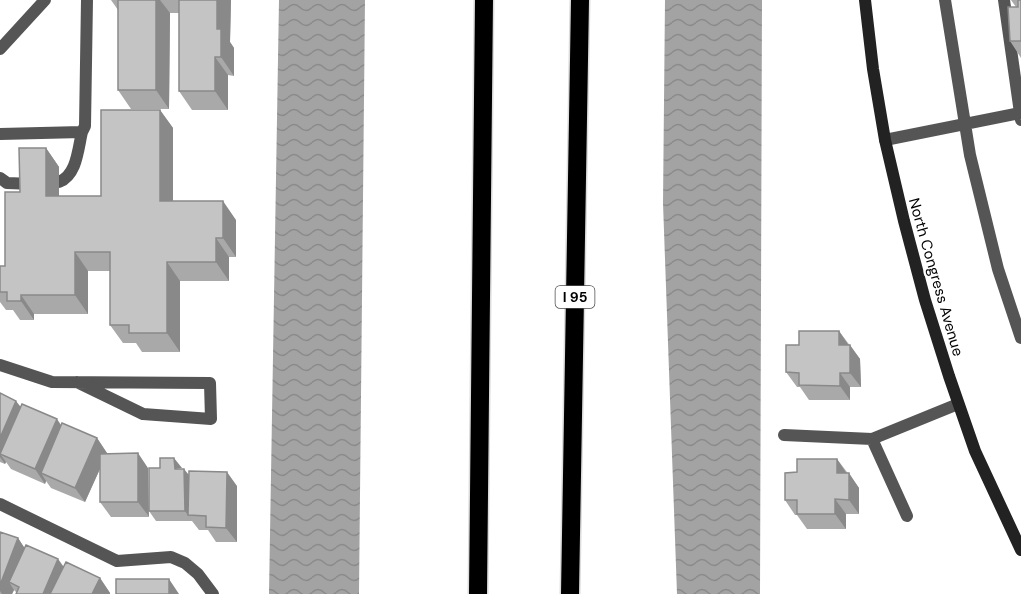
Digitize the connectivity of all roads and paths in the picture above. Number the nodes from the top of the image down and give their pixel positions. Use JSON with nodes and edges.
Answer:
{"nodes":[{"id":1,"x":45,"y":0,"type":"edge"},
{"id":2,"x":87,"y":0,"type":"edge"},
{"id":3,"x":484,"y":0,"type":"edge"},
{"id":4,"x":580,"y":0,"type":"edge"},
{"id":5,"x":865,"y":0,"type":"edge"},
{"id":6,"x":945,"y":0,"type":"edge"},
{"id":7,"x":1004,"y":0,"type":"edge"},
{"id":8,"x":0,"y":49,"type":"edge"},
{"id":9,"x":1020,"y":117,"type":"edge"},
{"id":10,"x":965,"y":124,"type":"junction"},
{"id":11,"x":82,"y":132,"type":"junction"},
{"id":12,"x":0,"y":134,"type":"edge"},
{"id":13,"x":885,"y":140,"type":"junction"},
{"id":14,"x":0,"y":178,"type":"edge"},
{"id":15,"x":59,"y":182,"type":"dead end"},
{"id":16,"x":33,"y":184,"type":"edge"},
{"id":17,"x":1021,"y":338,"type":"edge"},
{"id":18,"x":0,"y":365,"type":"edge"},
{"id":19,"x":77,"y":382,"type":"junction"},
{"id":20,"x":958,"y":404,"type":"junction"},
{"id":21,"x":784,"y":435,"type":"dead end"},
{"id":22,"x":872,"y":439,"type":"junction"},
{"id":23,"x":0,"y":504,"type":"edge"},
{"id":24,"x":907,"y":516,"type":"dead end"},
{"id":25,"x":1021,"y":550,"type":"edge"},
{"id":26,"x":213,"y":594,"type":"edge"},
{"id":27,"x":478,"y":594,"type":"edge"},
{"id":28,"x":570,"y":594,"type":"edge"}],
"edges":[{"from":1,"to":8,"type":"street"},
{"from":2,"to":11,"type":"street"},
{"from":3,"to":27,"type":"highway"},
{"from":4,"to":28,"type":"highway","number":"I 95"},
{"from":5,"to":13,"type":"street","name":"North Congress Avenue"},
{"from":6,"to":10,"type":"street"},
{"from":7,"to":9,"type":"street"},
{"from":9,"to":10,"type":"street"},
{"from":10,"to":13,"type":"street"},
{"from":10,"to":17,"type":"street"},
{"from":11,"to":12,"type":"street"},
{"from":11,"to":15,"type":"street"},
{"from":13,"to":20,"type":"street","name":"North Congress Avenue"},
{"from":14,"to":16,"type":"street"},
{"from":18,"to":19,"type":"street"},
{"from":19,"to":19,"type":"street"},
{"from":20,"to":22,"type":"street"},
{"from":20,"to":25,"type":"street","name":"North Congress Avenue"},
{"from":21,"to":22,"type":"street"},
{"from":22,"to":24,"type":"street"},
{"from":23,"to":26,"type":"street"}]}
